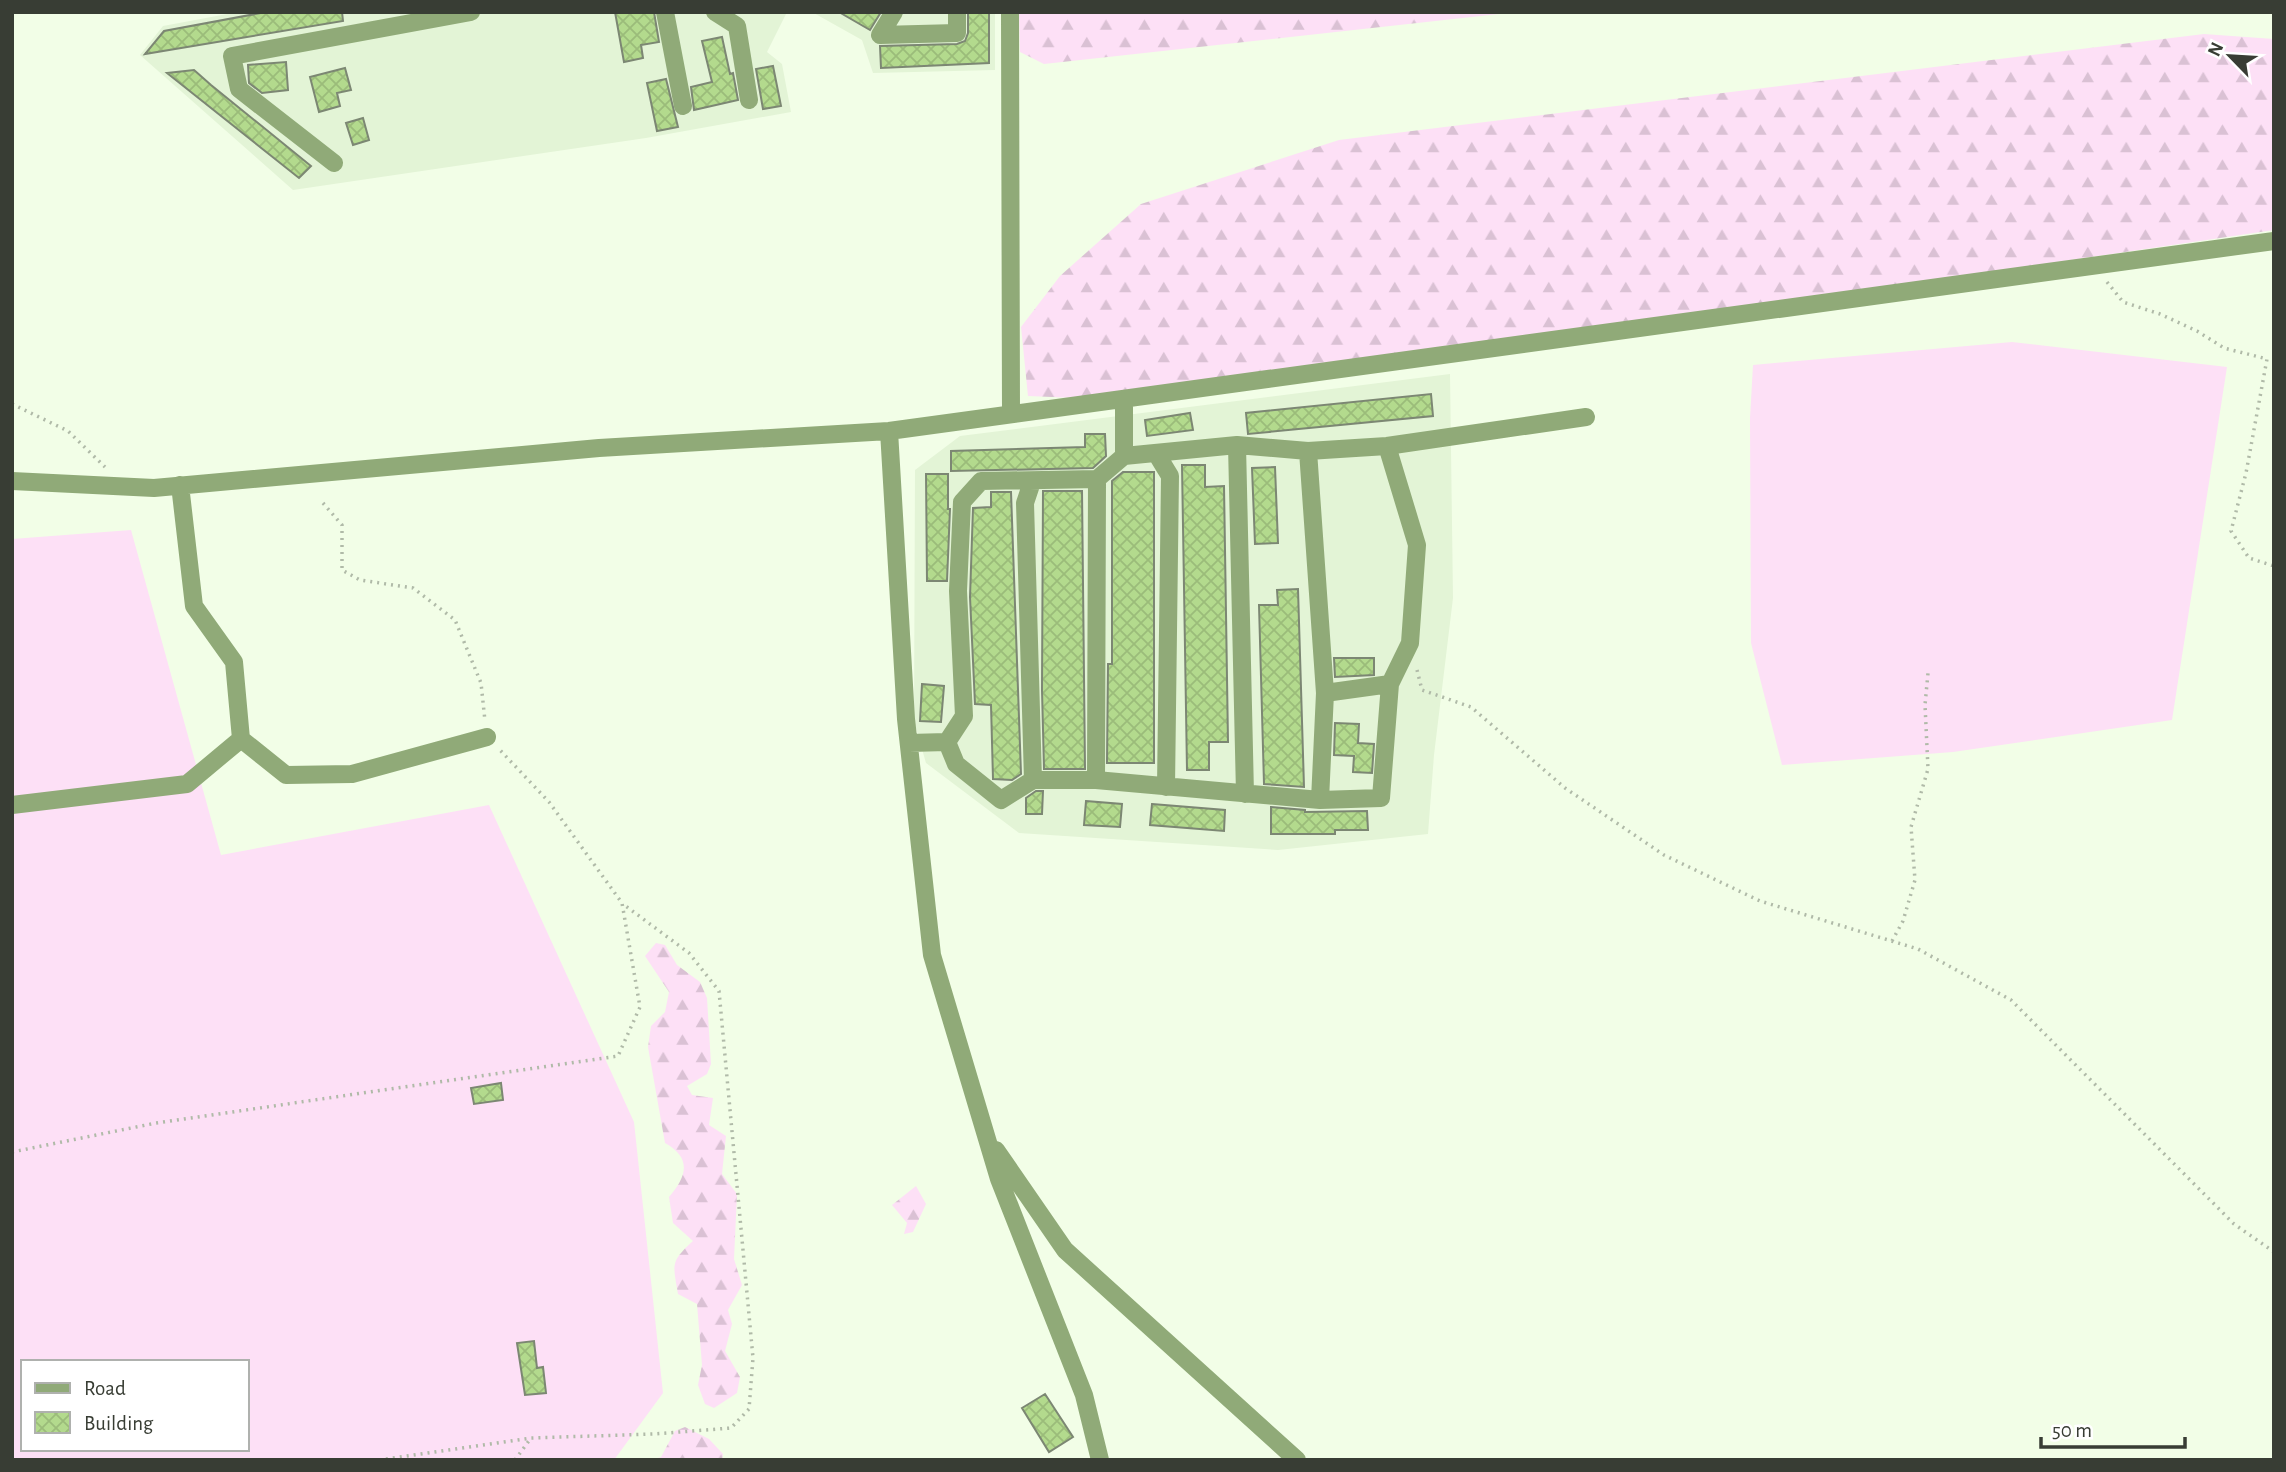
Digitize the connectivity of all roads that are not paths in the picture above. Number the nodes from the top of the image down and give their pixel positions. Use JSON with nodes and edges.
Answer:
{"nodes":[{"id":1,"x":471,"y":12,"type":"edge"},
{"id":2,"x":665,"y":12,"type":"edge"},
{"id":3,"x":715,"y":12,"type":"edge"},
{"id":4,"x":894,"y":12,"type":"edge"},
{"id":5,"x":957,"y":12,"type":"edge"},
{"id":6,"x":1010,"y":12,"type":"edge"},
{"id":7,"x":749,"y":100,"type":"dead end"},
{"id":8,"x":683,"y":106,"type":"dead end"},
{"id":9,"x":334,"y":163,"type":"dead end"},
{"id":10,"x":2274,"y":242,"type":"edge"},
{"id":11,"x":1124,"y":400,"type":"junction"},
{"id":12,"x":1011,"y":413,"type":"junction"},
{"id":13,"x":1586,"y":417,"type":"dead end"},
{"id":14,"x":889,"y":431,"type":"junction"},
{"id":15,"x":1237,"y":445,"type":"junction"},
{"id":16,"x":1387,"y":446,"type":"junction"},
{"id":17,"x":1308,"y":451,"type":"junction"},
{"id":18,"x":1156,"y":453,"type":"junction"},
{"id":19,"x":1124,"y":456,"type":"junction"},
{"id":20,"x":1097,"y":479,"type":"junction"},
{"id":21,"x":12,"y":481,"type":"edge"},
{"id":22,"x":1032,"y":482,"type":"junction"},
{"id":23,"x":180,"y":485,"type":"junction"},
{"id":24,"x":1390,"y":684,"type":"junction"},
{"id":25,"x":1325,"y":693,"type":"junction"},
{"id":26,"x":487,"y":737,"type":"road end"},
{"id":27,"x":241,"y":739,"type":"junction"},
{"id":28,"x":947,"y":742,"type":"junction"},
{"id":29,"x":909,"y":743,"type":"junction"},
{"id":30,"x":1033,"y":780,"type":"junction"},
{"id":31,"x":1096,"y":780,"type":"junction"},
{"id":32,"x":1166,"y":788,"type":"junction"},
{"id":33,"x":1245,"y":794,"type":"junction"},
{"id":34,"x":1320,"y":800,"type":"junction"},
{"id":35,"x":12,"y":805,"type":"edge"},
{"id":36,"x":986,"y":1136,"type":"junction"},
{"id":37,"x":1100,"y":1460,"type":"edge"},
{"id":38,"x":1297,"y":1460,"type":"edge"}],
"edges":[{"from":1,"to":9,"type":"street"},
{"from":2,"to":8,"type":"street"},
{"from":3,"to":7,"type":"street"},
{"from":4,"to":5,"type":"street"},
{"from":6,"to":12,"type":"street"},
{"from":10,"to":11,"type":"street"},
{"from":11,"to":12,"type":"street"},
{"from":11,"to":19,"type":"street"},
{"from":12,"to":14,"type":"street"},
{"from":13,"to":16,"type":"street"},
{"from":14,"to":23,"type":"street"},
{"from":14,"to":29,"type":"street"},
{"from":15,"to":17,"type":"street"},
{"from":15,"to":18,"type":"street"},
{"from":15,"to":33,"type":"street"},
{"from":16,"to":17,"type":"street"},
{"from":16,"to":24,"type":"street"},
{"from":17,"to":25,"type":"street"},
{"from":18,"to":19,"type":"street"},
{"from":18,"to":32,"type":"street"},
{"from":19,"to":20,"type":"street"},
{"from":20,"to":22,"type":"street"},
{"from":20,"to":31,"type":"street"},
{"from":21,"to":23,"type":"street"},
{"from":22,"to":28,"type":"street"},
{"from":22,"to":30,"type":"street"},
{"from":23,"to":27,"type":"street"},
{"from":24,"to":25,"type":"street"},
{"from":24,"to":34,"type":"street"},
{"from":25,"to":34,"type":"street"},
{"from":26,"to":27,"type":"street"},
{"from":27,"to":35,"type":"street"},
{"from":28,"to":29,"type":"street"},
{"from":28,"to":30,"type":"street"},
{"from":29,"to":36,"type":"street"},
{"from":30,"to":31,"type":"street"},
{"from":31,"to":32,"type":"street"},
{"from":32,"to":33,"type":"street"},
{"from":33,"to":34,"type":"street"},
{"from":36,"to":37,"type":"street"},
{"from":36,"to":38,"type":"street"}]}
